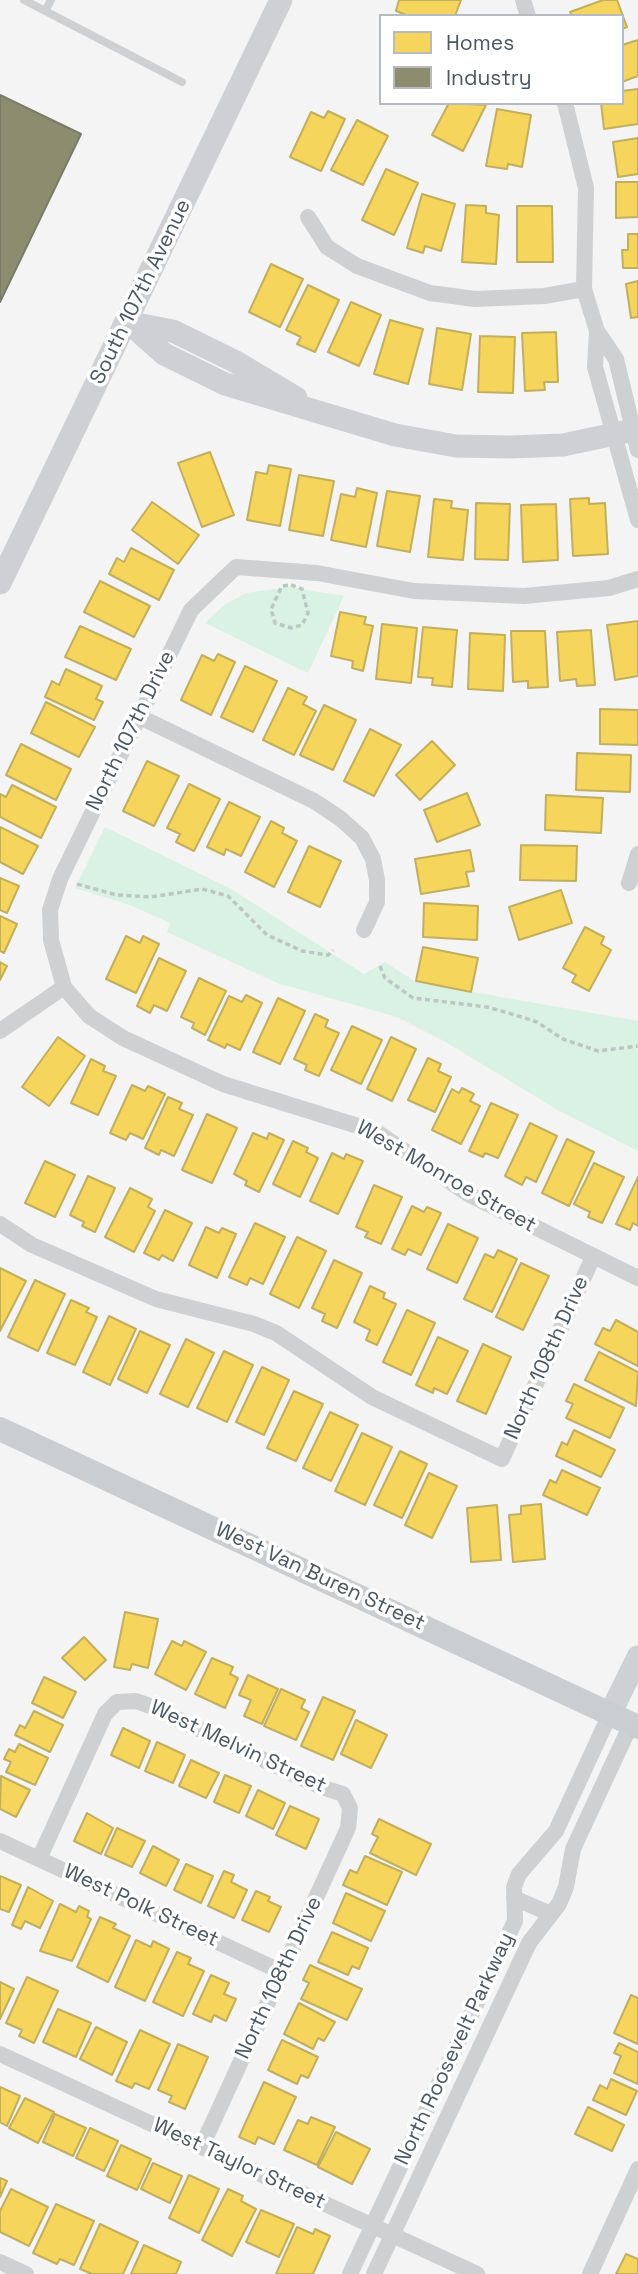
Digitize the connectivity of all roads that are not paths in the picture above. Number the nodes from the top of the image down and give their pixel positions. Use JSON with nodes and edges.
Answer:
{"nodes":[{"id":1,"x":24,"y":0,"type":"edge"},
{"id":2,"x":51,"y":0,"type":"edge"},
{"id":3,"x":281,"y":0,"type":"edge"},
{"id":4,"x":45,"y":11,"type":"junction"},
{"id":5,"x":182,"y":82,"type":"dead end"},
{"id":6,"x":565,"y":105,"type":"edge"},
{"id":7,"x":308,"y":217,"type":"dead end"},
{"id":8,"x":584,"y":289,"type":"junction"},
{"id":9,"x":128,"y":322,"type":"junction"},
{"id":10,"x":631,"y":436,"type":"edge"},
{"id":11,"x":638,"y":520,"type":"edge"},
{"id":12,"x":638,"y":579,"type":"edge"},
{"id":13,"x":0,"y":583,"type":"edge"},
{"id":14,"x":138,"y":716,"type":"junction"},
{"id":15,"x":638,"y":854,"type":"edge"},
{"id":16,"x":629,"y":883,"type":"dead end"},
{"id":17,"x":50,"y":911,"type":"joint"},
{"id":18,"x":364,"y":930,"type":"dead end"},
{"id":19,"x":64,"y":987,"type":"junction"},
{"id":20,"x":0,"y":1031,"type":"edge"},
{"id":21,"x":0,"y":1224,"type":"edge"},
{"id":22,"x":593,"y":1257,"type":"junction"},
{"id":23,"x":638,"y":1278,"type":"edge"},
{"id":24,"x":0,"y":1429,"type":"edge"},
{"id":25,"x":638,"y":1657,"type":"edge"},
{"id":26,"x":629,"y":1719,"type":"edge"},
{"id":27,"x":351,"y":1808,"type":"joint"},
{"id":28,"x":0,"y":1840,"type":"edge"},
{"id":29,"x":39,"y":1859,"type":"junction"},
{"id":30,"x":514,"y":1898,"type":"junction"},
{"id":31,"x":551,"y":1914,"type":"junction"},
{"id":32,"x":282,"y":1972,"type":"junction"},
{"id":33,"x":483,"y":1989,"type":"junction"},
{"id":34,"x":503,"y":1998,"type":"junction"},
{"id":35,"x":0,"y":2054,"type":"edge"},
{"id":36,"x":202,"y":2146,"type":"junction"},
{"id":37,"x":638,"y":2168,"type":"edge"},
{"id":38,"x":372,"y":2227,"type":"junction"},
{"id":39,"x":392,"y":2237,"type":"junction"},
{"id":40,"x":0,"y":2262,"type":"edge"},
{"id":41,"x":26,"y":2274,"type":"edge"},
{"id":42,"x":350,"y":2274,"type":"edge"},
{"id":43,"x":374,"y":2274,"type":"edge"},
{"id":44,"x":477,"y":2274,"type":"edge"},
{"id":45,"x":590,"y":2274,"type":"edge"}],
"edges":[{"from":1,"to":4,"type":"lane"},
{"from":2,"to":4,"type":"lane"},
{"from":3,"to":9,"type":"main road","name":"South 107th Avenue"},
{"from":4,"to":5,"type":"lane"},
{"from":6,"to":8,"type":"street"},
{"from":7,"to":8,"type":"street"},
{"from":8,"to":10,"type":"street"},
{"from":9,"to":10,"type":"main road"},
{"from":9,"to":13,"type":"main road","name":"South 107th Avenue"},
{"from":10,"to":11,"type":"street"},
{"from":12,"to":14,"type":"street","name":"North 107th Drive"},
{"from":14,"to":17,"type":"street","name":"North 107th Drive"},
{"from":14,"to":18,"type":"street"},
{"from":15,"to":16,"type":"street"},
{"from":17,"to":19,"type":"street","name":"West Monroe Street"},
{"from":19,"to":20,"type":"street"},
{"from":19,"to":22,"type":"street","name":"West Monroe Street"},
{"from":21,"to":22,"type":"street","name":"North 108th Drive"},
{"from":22,"to":23,"type":"street","name":"West Monroe Street"},
{"from":24,"to":26,"type":"main road","name":"West Van Buren Street"},
{"from":25,"to":26,"type":"main road"},
{"from":26,"to":30,"type":"street","name":"North Roosevelt Parkway"},
{"from":26,"to":31,"type":"street","name":"North Roosevelt Parkway"},
{"from":27,"to":29,"type":"street","name":"West Melvin Street"},
{"from":27,"to":32,"type":"street","name":"North 108th Drive"},
{"from":28,"to":29,"type":"street","name":"West Polk Street"},
{"from":29,"to":32,"type":"street","name":"West Polk Street"},
{"from":30,"to":31,"type":"street"},
{"from":30,"to":33,"type":"street","name":"North Roosevelt Parkway"},
{"from":31,"to":34,"type":"street","name":"North Roosevelt Parkway"},
{"from":32,"to":36,"type":"street","name":"North 108th Drive"},
{"from":33,"to":34,"type":"street"},
{"from":33,"to":38,"type":"street","name":"North Roosevelt Parkway"},
{"from":34,"to":39,"type":"street","name":"North Roosevelt Parkway"},
{"from":35,"to":36,"type":"street","name":"West Taylor Street"},
{"from":36,"to":38,"type":"street","name":"West Taylor Street"},
{"from":37,"to":45,"type":"street"},
{"from":38,"to":39,"type":"street","name":"West Taylor Street"},
{"from":38,"to":42,"type":"street","name":"North Roosevelt Parkway"},
{"from":39,"to":43,"type":"street","name":"North Roosevelt Parkway"},
{"from":39,"to":44,"type":"street","name":"West Taylor Street"},
{"from":40,"to":41,"type":"street"}]}
